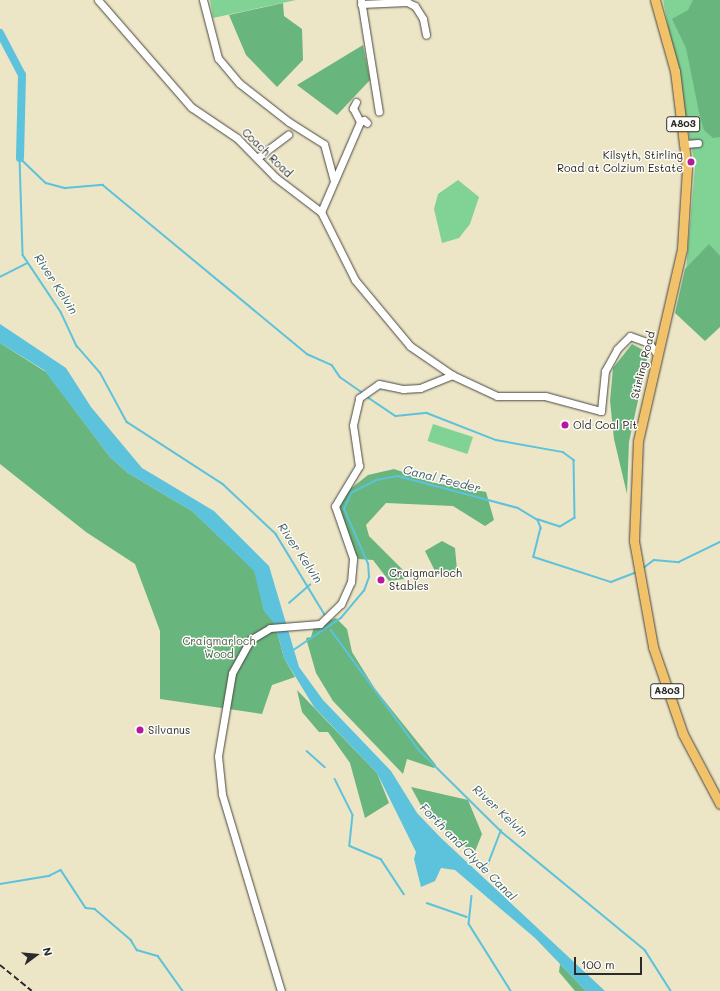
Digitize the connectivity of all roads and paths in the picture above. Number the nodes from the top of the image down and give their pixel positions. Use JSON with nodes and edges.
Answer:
{"nodes":[{"id":1,"x":98,"y":0,"type":"edge"},
{"id":2,"x":203,"y":0,"type":"edge"},
{"id":3,"x":655,"y":0,"type":"edge"},
{"id":4,"x":361,"y":2,"type":"edge"},
{"id":5,"x":426,"y":35,"type":"dead end"},
{"id":6,"x":356,"y":102,"type":"dead end"},
{"id":7,"x":379,"y":112,"type":"dead end"},
{"id":8,"x":288,"y":135,"type":"dead end"},
{"id":9,"x":685,"y":144,"type":"junction"},
{"id":10,"x":698,"y":144,"type":"dead end"},
{"id":11,"x":257,"y":158,"type":"junction"},
{"id":12,"x":334,"y":181,"type":"junction"},
{"id":13,"x":321,"y":212,"type":"junction"},
{"id":14,"x":662,"y":337,"type":"junction"},
{"id":15,"x":649,"y":343,"type":"junction"},
{"id":16,"x":657,"y":354,"type":"junction"},
{"id":17,"x":452,"y":375,"type":"junction"},
{"id":18,"x":720,"y":804,"type":"edge"},
{"id":19,"x":281,"y":991,"type":"edge"}],
"edges":[{"from":1,"to":11,"type":"street","name":"Coach Road"},
{"from":2,"to":12,"type":"street"},
{"from":3,"to":9,"type":"main road","name":"Stirling Road","number":"A803"},
{"from":4,"to":5,"type":"street"},
{"from":4,"to":7,"type":"street"},
{"from":6,"to":12,"type":"street"},
{"from":8,"to":11,"type":"street"},
{"from":9,"to":10,"type":"street"},
{"from":9,"to":14,"type":"main road","name":"Stirling Road","number":"A803"},
{"from":11,"to":13,"type":"street","name":"Coach Road"},
{"from":12,"to":13,"type":"street"},
{"from":13,"to":17,"type":"street","name":"Coach Road"},
{"from":14,"to":15,"type":"street"},
{"from":14,"to":16,"type":"main road","name":"Stirling Road","number":"A803"},
{"from":15,"to":16,"type":"street"},
{"from":15,"to":17,"type":"street","name":"Coach Road"},
{"from":16,"to":18,"type":"main road","name":"Stirling Road","number":"A803"},
{"from":17,"to":19,"type":"street"}]}
